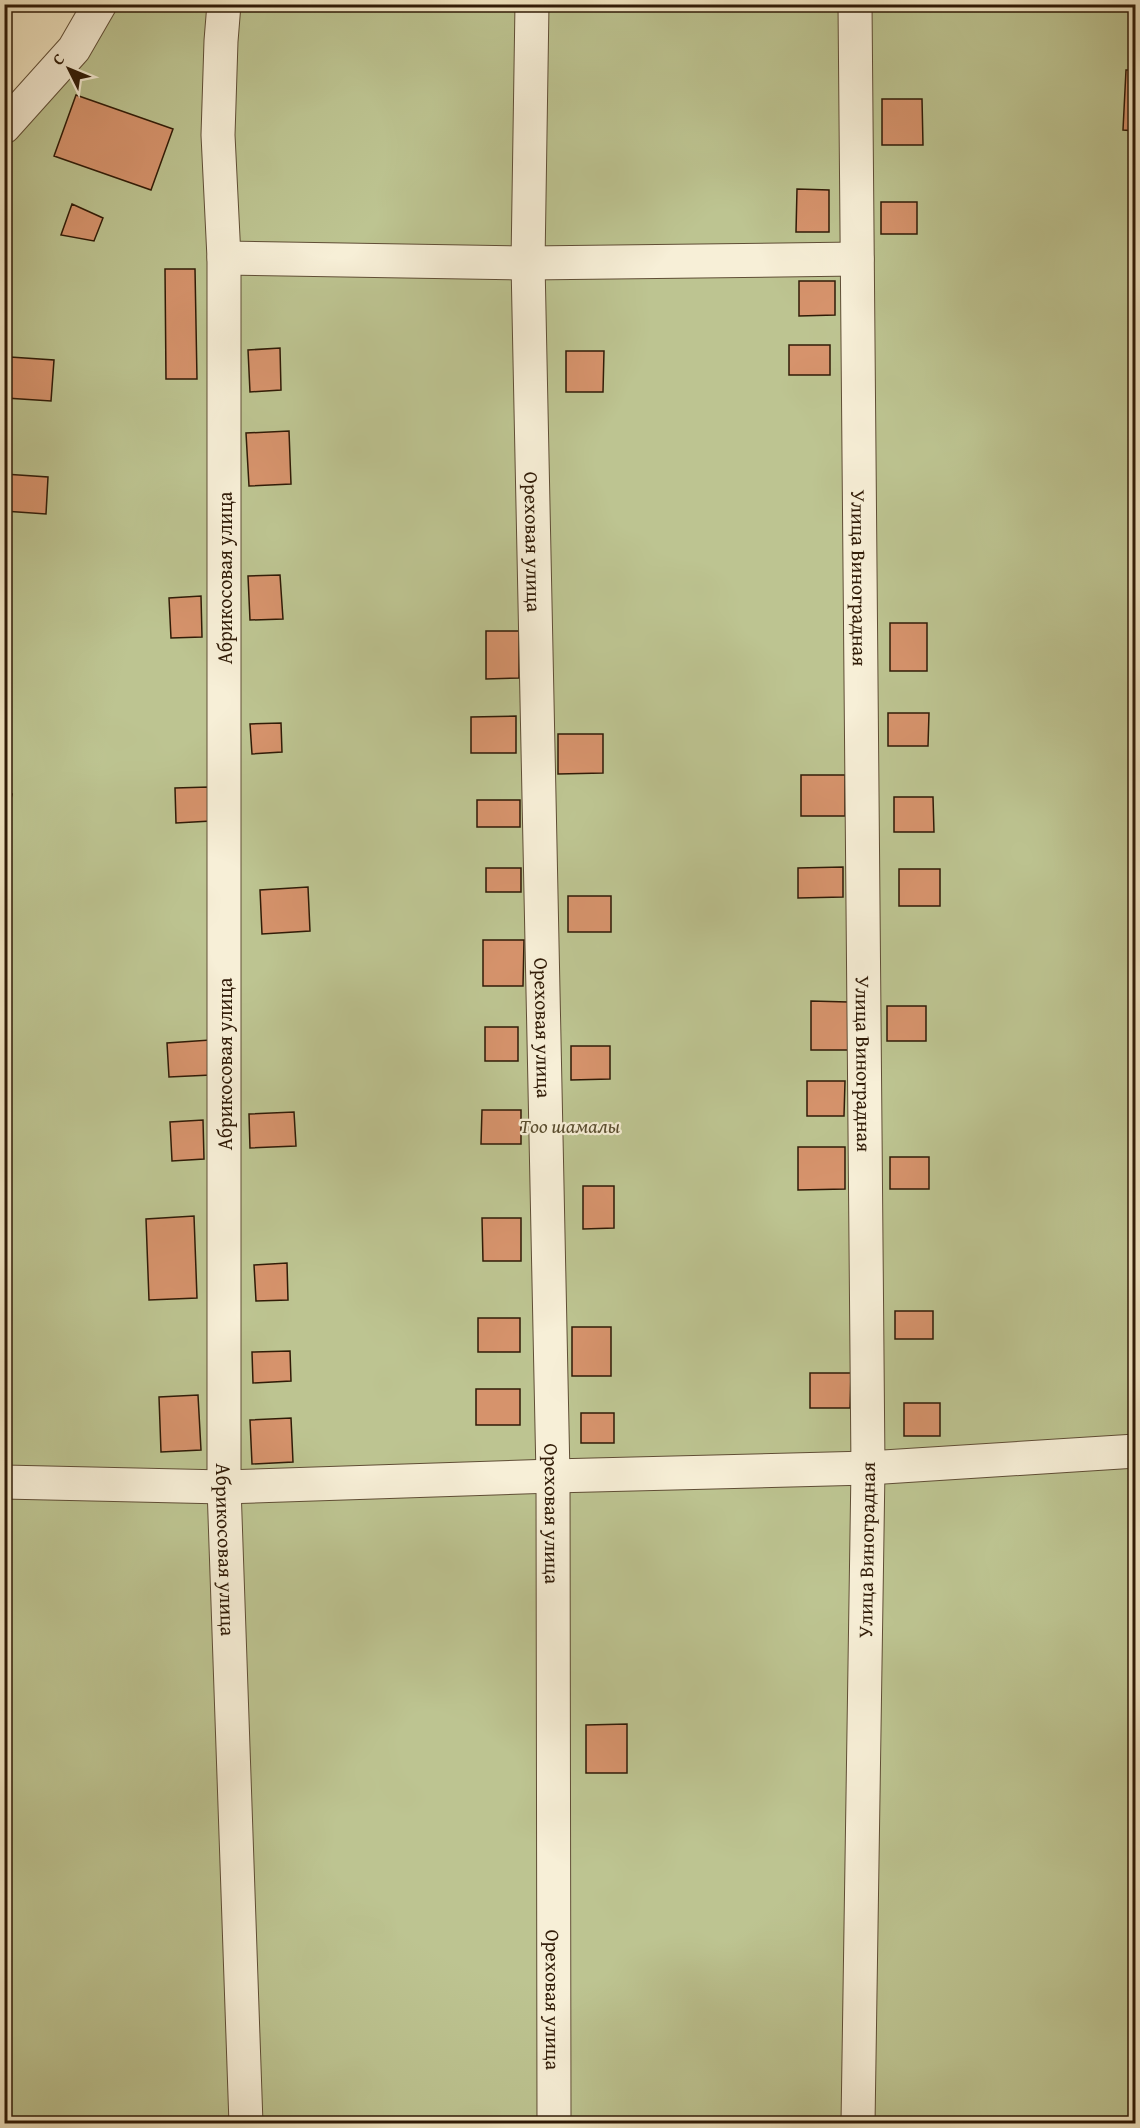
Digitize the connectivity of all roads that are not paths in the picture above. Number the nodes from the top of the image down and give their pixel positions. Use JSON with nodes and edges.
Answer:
{"nodes":[{"id":1,"x":100,"y":4,"type":"edge"},
{"id":2,"x":224,"y":4,"type":"edge"},
{"id":3,"x":532,"y":4,"type":"edge"},
{"id":4,"x":855,"y":4,"type":"edge"},
{"id":5,"x":4,"y":127,"type":"edge"},
{"id":6,"x":224,"y":258,"type":"junction"},
{"id":7,"x":857,"y":259,"type":"junction"},
{"id":8,"x":528,"y":263,"type":"junction"},
{"id":9,"x":1136,"y":1451,"type":"edge"},
{"id":10,"x":868,"y":1468,"type":"junction"},
{"id":11,"x":553,"y":1476,"type":"junction"},
{"id":12,"x":4,"y":1482,"type":"edge"},
{"id":13,"x":224,"y":1487,"type":"junction"},
{"id":14,"x":246,"y":2124,"type":"edge"},
{"id":15,"x":554,"y":2124,"type":"edge"},
{"id":16,"x":858,"y":2124,"type":"edge"}],
"edges":[{"from":1,"to":5,"type":"street"},
{"from":2,"to":6,"type":"street","name":"Абрикосовая улица"},
{"from":3,"to":8,"type":"street","name":"Ореховая улица"},
{"from":4,"to":7,"type":"street","name":"Улица Виноградная"},
{"from":6,"to":8,"type":"street"},
{"from":6,"to":13,"type":"street","name":"Абрикосовая улица"},
{"from":7,"to":8,"type":"street"},
{"from":7,"to":10,"type":"street","name":"Улица Виноградная"},
{"from":8,"to":11,"type":"street","name":"Ореховая улица"},
{"from":9,"to":10,"type":"street"},
{"from":10,"to":11,"type":"street"},
{"from":10,"to":16,"type":"street","name":"Улица Виноградная"},
{"from":11,"to":13,"type":"street"},
{"from":11,"to":15,"type":"street","name":"Ореховая улица"},
{"from":12,"to":13,"type":"street"},
{"from":13,"to":14,"type":"street","name":"Абрикосовая улица"}]}
